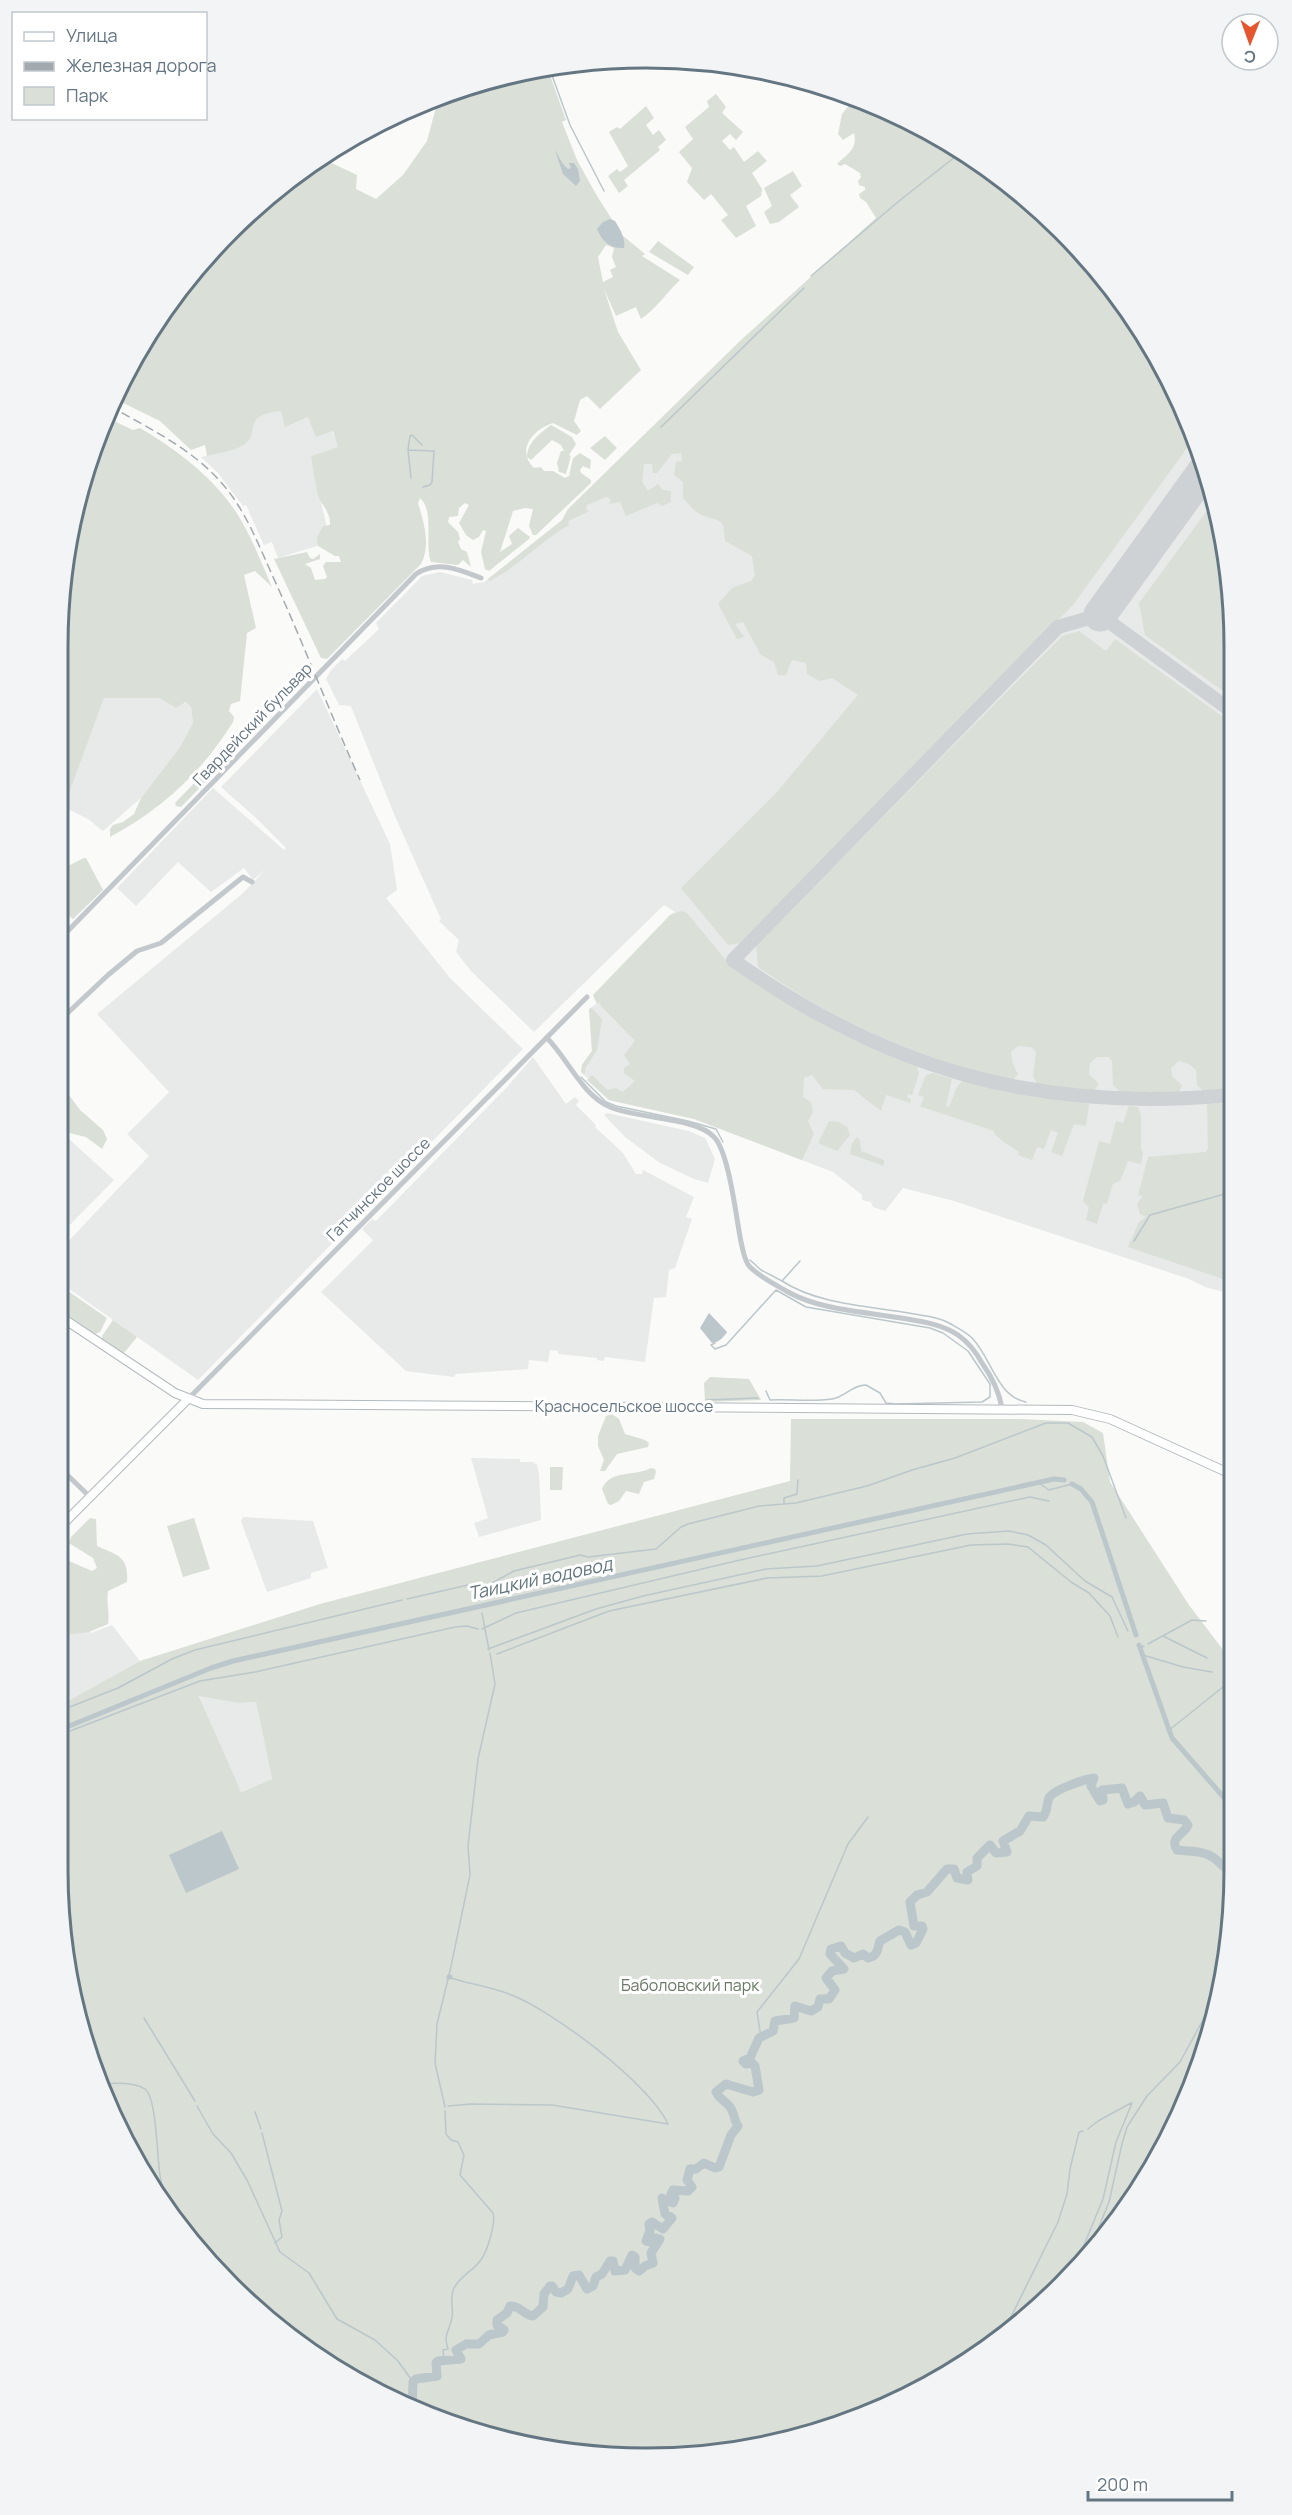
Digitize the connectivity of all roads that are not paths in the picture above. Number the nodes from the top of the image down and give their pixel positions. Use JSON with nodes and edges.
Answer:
{"nodes":[{"id":1,"x":481,"y":578,"type":"dead end"},
{"id":2,"x":252,"y":882,"type":"dead end"},
{"id":3,"x":68,"y":931,"type":"edge"},
{"id":4,"x":587,"y":997,"type":"dead end"},
{"id":5,"x":68,"y":1013,"type":"edge"},
{"id":6,"x":547,"y":1038,"type":"junction"},
{"id":7,"x":68,"y":1322,"type":"edge"},
{"id":8,"x":187,"y":1400,"type":"junction"},
{"id":9,"x":1002,"y":1408,"type":"junction"},
{"id":10,"x":1224,"y":1471,"type":"edge"},
{"id":11,"x":68,"y":1476,"type":"edge"},
{"id":12,"x":90,"y":1497,"type":"junction"},
{"id":13,"x":68,"y":1519,"type":"edge"}],
"edges":[{"from":1,"to":3,"type":"street","name":"Гвардейский бульвар"},
{"from":2,"to":5,"type":"street"},
{"from":4,"to":6,"type":"street","name":"Гатчинское шоссе"},
{"from":6,"to":8,"type":"street","name":"Гатчинское шоссе"},
{"from":6,"to":9,"type":"street"},
{"from":7,"to":8,"type":"main road"},
{"from":8,"to":9,"type":"main road","name":"Красносельское шоссе"},
{"from":8,"to":12,"type":"main road"},
{"from":9,"to":10,"type":"main road","name":"Красносельское шоссе"},
{"from":11,"to":12,"type":"street"},
{"from":12,"to":13,"type":"main road"}]}
